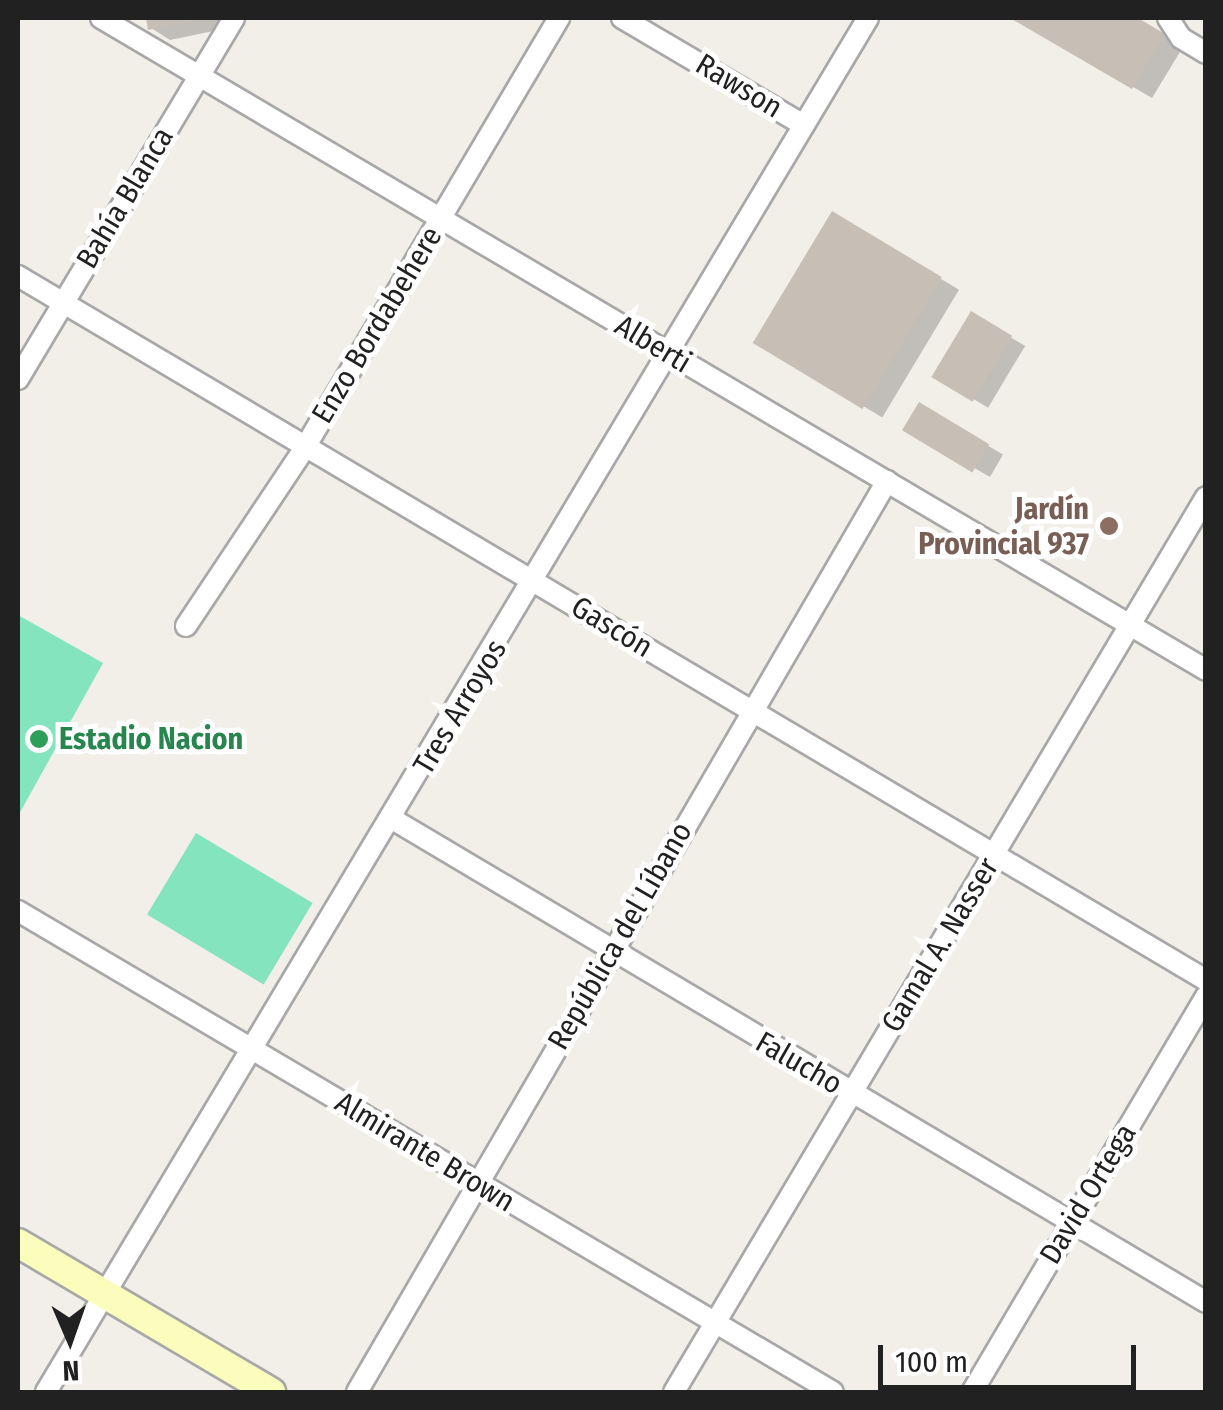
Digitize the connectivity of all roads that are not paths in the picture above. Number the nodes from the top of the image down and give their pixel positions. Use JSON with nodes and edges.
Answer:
{"nodes":[{"id":1,"x":101,"y":18,"type":"edge"},
{"id":2,"x":234,"y":18,"type":"edge"},
{"id":3,"x":559,"y":18,"type":"edge"},
{"id":4,"x":622,"y":18,"type":"edge"},
{"id":5,"x":868,"y":18,"type":"edge"},
{"id":6,"x":1169,"y":18,"type":"edge"},
{"id":7,"x":1206,"y":53,"type":"edge"},
{"id":8,"x":198,"y":75,"type":"junction"},
{"id":9,"x":804,"y":125,"type":"junction"},
{"id":10,"x":440,"y":218,"type":"junction"},
{"id":11,"x":18,"y":276,"type":"edge"},
{"id":12,"x":63,"y":303,"type":"junction"},
{"id":13,"x":670,"y":353,"type":"junction"},
{"id":14,"x":18,"y":379,"type":"edge"},
{"id":15,"x":304,"y":449,"type":"junction"},
{"id":16,"x":886,"y":481,"type":"junction"},
{"id":17,"x":1206,"y":497,"type":"edge"},
{"id":18,"x":535,"y":581,"type":"junction"},
{"id":19,"x":1130,"y":625,"type":"junction"},
{"id":20,"x":186,"y":626,"type":"dead end"},
{"id":21,"x":1206,"y":670,"type":"edge"},
{"id":22,"x":752,"y":710,"type":"junction"},
{"id":23,"x":394,"y":820,"type":"junction"},
{"id":24,"x":994,"y":854,"type":"junction"},
{"id":25,"x":19,"y":915,"type":"edge"},
{"id":26,"x":610,"y":952,"type":"junction"},
{"id":27,"x":1206,"y":980,"type":"edge"},
{"id":28,"x":1206,"y":996,"type":"edge"},
{"id":29,"x":248,"y":1048,"type":"junction"},
{"id":30,"x":852,"y":1094,"type":"junction"},
{"id":31,"x":475,"y":1182,"type":"junction"},
{"id":32,"x":1072,"y":1223,"type":"junction"},
{"id":33,"x":18,"y":1243,"type":"edge"},
{"id":34,"x":105,"y":1294,"type":"junction"},
{"id":35,"x":1206,"y":1302,"type":"edge"},
{"id":36,"x":715,"y":1323,"type":"junction"},
{"id":37,"x":46,"y":1392,"type":"edge"},
{"id":38,"x":270,"y":1392,"type":"edge"},
{"id":39,"x":357,"y":1392,"type":"edge"},
{"id":40,"x":674,"y":1392,"type":"edge"},
{"id":41,"x":833,"y":1392,"type":"edge"},
{"id":42,"x":972,"y":1392,"type":"edge"}],
"edges":[{"from":1,"to":8,"type":"street","name":"Alberti"},
{"from":2,"to":8,"type":"street","name":"Bahía Blanca"},
{"from":3,"to":10,"type":"street","name":"Enzo Bordabehere"},
{"from":4,"to":9,"type":"street","name":"Rawson"},
{"from":5,"to":9,"type":"street","name":"Tres Arroyos"},
{"from":6,"to":7,"type":"street"},
{"from":8,"to":10,"type":"street","name":"Alberti"},
{"from":8,"to":12,"type":"street","name":"Bahía Blanca"},
{"from":9,"to":13,"type":"street","name":"Tres Arroyos"},
{"from":10,"to":13,"type":"street","name":"Alberti"},
{"from":10,"to":15,"type":"street","name":"Enzo Bordabehere"},
{"from":11,"to":12,"type":"street","name":"Gascón"},
{"from":12,"to":14,"type":"street","name":"Bahía Blanca"},
{"from":12,"to":15,"type":"street","name":"Gascón"},
{"from":13,"to":16,"type":"street","name":"Alberti"},
{"from":13,"to":18,"type":"street","name":"Tres Arroyos"},
{"from":15,"to":18,"type":"street","name":"Gascón"},
{"from":15,"to":20,"type":"street","name":"Enzo Bordabehere"},
{"from":16,"to":19,"type":"street","name":"Alberti"},
{"from":16,"to":22,"type":"street","name":"República del Líbano"},
{"from":17,"to":19,"type":"street","name":"Gamal A. Nasser"},
{"from":18,"to":22,"type":"street","name":"Gascón"},
{"from":18,"to":23,"type":"street","name":"Tres Arroyos"},
{"from":19,"to":21,"type":"street","name":"Alberti"},
{"from":19,"to":24,"type":"street","name":"Gamal A. Nasser"},
{"from":22,"to":24,"type":"street","name":"Gascón"},
{"from":22,"to":26,"type":"street","name":"República del Líbano"},
{"from":23,"to":26,"type":"street","name":"Falucho"},
{"from":23,"to":29,"type":"street","name":"Tres Arroyos"},
{"from":24,"to":27,"type":"street","name":"Gascón"},
{"from":24,"to":30,"type":"street","name":"Gamal A. Nasser"},
{"from":25,"to":29,"type":"street","name":"Almirante Brown"},
{"from":26,"to":30,"type":"street","name":"Falucho"},
{"from":26,"to":31,"type":"street","name":"República del Líbano"},
{"from":28,"to":32,"type":"street","name":"David Ortega"},
{"from":29,"to":31,"type":"street","name":"Almirante Brown"},
{"from":29,"to":34,"type":"street","name":"Tres Arroyos"},
{"from":30,"to":32,"type":"street","name":"Falucho"},
{"from":30,"to":36,"type":"street","name":"Gamal A. Nasser"},
{"from":31,"to":36,"type":"street","name":"Almirante Brown"},
{"from":31,"to":39,"type":"street","name":"República del Líbano"},
{"from":32,"to":35,"type":"street","name":"Falucho"},
{"from":32,"to":42,"type":"street","name":"David Ortega"},
{"from":33,"to":34,"type":"main road"},
{"from":34,"to":37,"type":"street","name":"Tres Arroyos"},
{"from":34,"to":38,"type":"main road"},
{"from":36,"to":40,"type":"street","name":"Gamal A. Nasser"},
{"from":36,"to":41,"type":"street","name":"Almirante Brown"}]}
